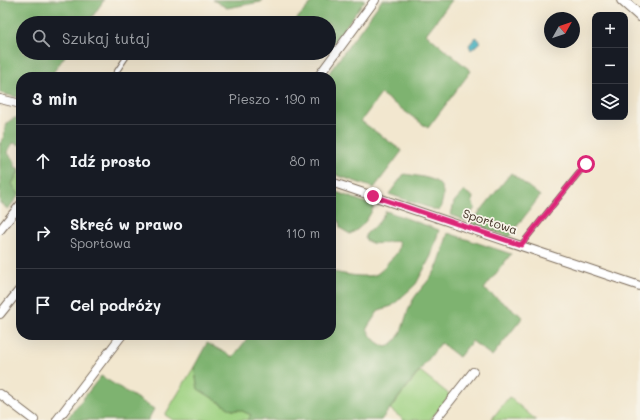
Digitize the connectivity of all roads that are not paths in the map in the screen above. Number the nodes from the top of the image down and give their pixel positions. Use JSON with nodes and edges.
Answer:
{"nodes":[{"id":1,"x":375,"y":0,"type":"edge"},
{"id":2,"x":622,"y":0,"type":"edge"},
{"id":3,"x":638,"y":11,"type":"edge"},
{"id":4,"x":336,"y":53,"type":"edge"},
{"id":5,"x":124,"y":60,"type":"edge"},
{"id":6,"x":331,"y":60,"type":"edge"},
{"id":7,"x":116,"y":72,"type":"edge"},
{"id":8,"x":322,"y":72,"type":"edge"},
{"id":9,"x":0,"y":99,"type":"edge"},
{"id":10,"x":16,"y":103,"type":"edge"},
{"id":11,"x":586,"y":164,"type":"dead end"},
{"id":12,"x":336,"y":184,"type":"edge"},
{"id":13,"x":16,"y":210,"type":"edge"},
{"id":14,"x":0,"y":230,"type":"edge"},
{"id":15,"x":521,"y":245,"type":"junction"},
{"id":16,"x":640,"y":286,"type":"edge"},
{"id":17,"x":16,"y":294,"type":"edge"},
{"id":18,"x":0,"y":314,"type":"edge"},
{"id":19,"x":118,"y":340,"type":"edge"},
{"id":20,"x":473,"y":372,"type":"dead end"},
{"id":21,"x":0,"y":394,"type":"edge"},
{"id":22,"x":34,"y":420,"type":"edge"},
{"id":23,"x":56,"y":420,"type":"edge"},
{"id":24,"x":436,"y":420,"type":"edge"}],
"edges":[{"from":1,"to":4,"type":"street"},
{"from":2,"to":3,"type":"street"},
{"from":5,"to":7,"type":"lane"},
{"from":6,"to":8,"type":"street"},
{"from":9,"to":10,"type":"street"},
{"from":11,"to":15,"type":"lane"},
{"from":12,"to":15,"type":"street","name":"Sportowa"},
{"from":13,"to":14,"type":"street"},
{"from":15,"to":16,"type":"street","name":"Sportowa"},
{"from":17,"to":18,"type":"street"},
{"from":19,"to":23,"type":"street"},
{"from":20,"to":24,"type":"street"},
{"from":21,"to":22,"type":"street"}]}
